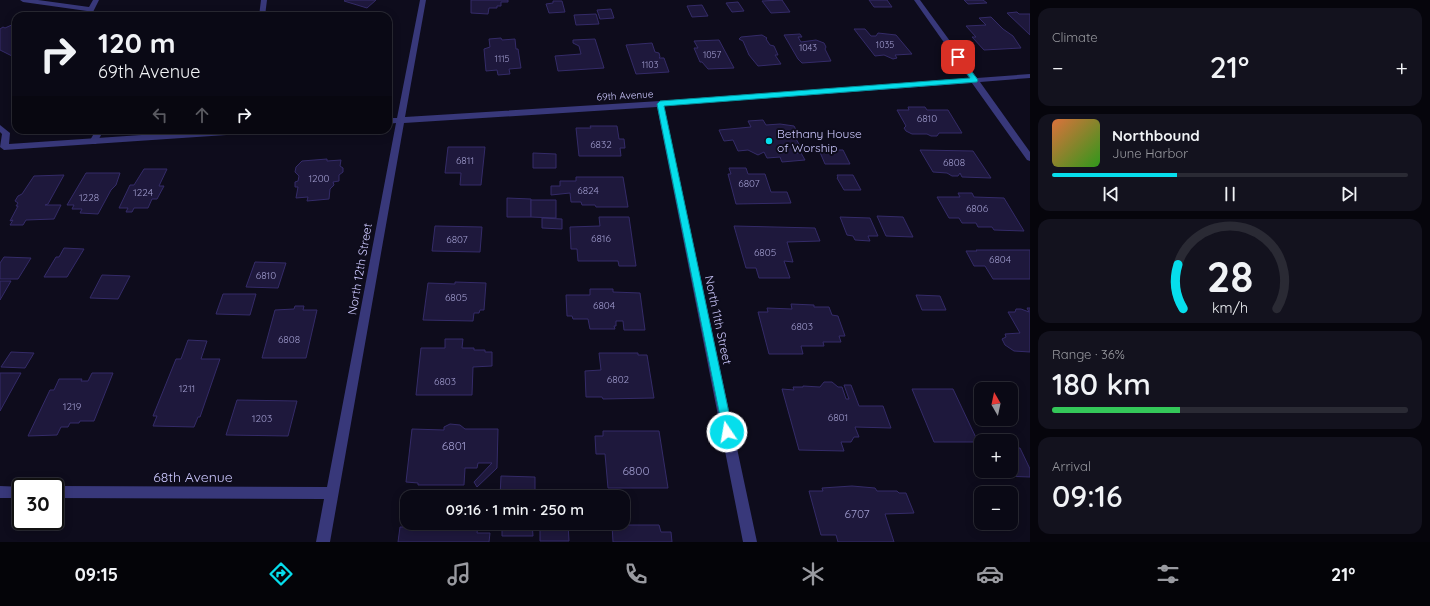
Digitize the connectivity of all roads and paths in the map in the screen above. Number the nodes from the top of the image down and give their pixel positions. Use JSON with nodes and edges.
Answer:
{"nodes":[{"id":1,"x":23,"y":0,"type":"edge"},
{"id":2,"x":96,"y":0,"type":"edge"},
{"id":3,"x":264,"y":0,"type":"edge"},
{"id":4,"x":423,"y":0,"type":"edge"},
{"id":5,"x":917,"y":0,"type":"edge"},
{"id":6,"x":91,"y":9,"type":"junction"},
{"id":7,"x":90,"y":12,"type":"edge"},
{"id":8,"x":262,"y":12,"type":"edge"},
{"id":9,"x":1030,"y":76,"type":"edge"},
{"id":10,"x":974,"y":80,"type":"junction"},
{"id":11,"x":660,"y":104,"type":"junction"},
{"id":12,"x":392,"y":120,"type":"edge"},
{"id":13,"x":400,"y":120,"type":"junction"},
{"id":14,"x":0,"y":128,"type":"edge"},
{"id":15,"x":98,"y":134,"type":"edge"},
{"id":16,"x":202,"y":134,"type":"edge"},
{"id":17,"x":93,"y":142,"type":"junction"},
{"id":18,"x":2,"y":150,"type":"edge"},
{"id":19,"x":1030,"y":158,"type":"edge"},
{"id":20,"x":0,"y":492,"type":"edge"},
{"id":21,"x":12,"y":492,"type":"edge"},
{"id":22,"x":64,"y":492,"type":"edge"},
{"id":23,"x":332,"y":492,"type":"junction"},
{"id":24,"x":323,"y":542,"type":"edge"},
{"id":25,"x":750,"y":542,"type":"edge"}],
"edges":[{"from":1,"to":6,"type":"street"},
{"from":2,"to":6,"type":"street"},
{"from":3,"to":8,"type":"street"},
{"from":4,"to":13,"type":"street","name":"North 12th Street"},
{"from":5,"to":10,"type":"street"},
{"from":6,"to":7,"type":"street"},
{"from":9,"to":10,"type":"street","name":"69th Avenue"},
{"from":10,"to":11,"type":"street","name":"69th Avenue"},
{"from":10,"to":19,"type":"street"},
{"from":11,"to":13,"type":"street","name":"69th Avenue"},
{"from":11,"to":25,"type":"street","name":"North 11th Street"},
{"from":12,"to":13,"type":"street","name":"69th Avenue"},
{"from":13,"to":23,"type":"street","name":"North 12th Street"},
{"from":14,"to":18,"type":"street"},
{"from":15,"to":17,"type":"street"},
{"from":16,"to":17,"type":"street"},
{"from":17,"to":18,"type":"street"},
{"from":20,"to":21,"type":"street"},
{"from":22,"to":23,"type":"street","name":"68th Avenue"},
{"from":23,"to":24,"type":"street","name":"North 12th Street"}]}
